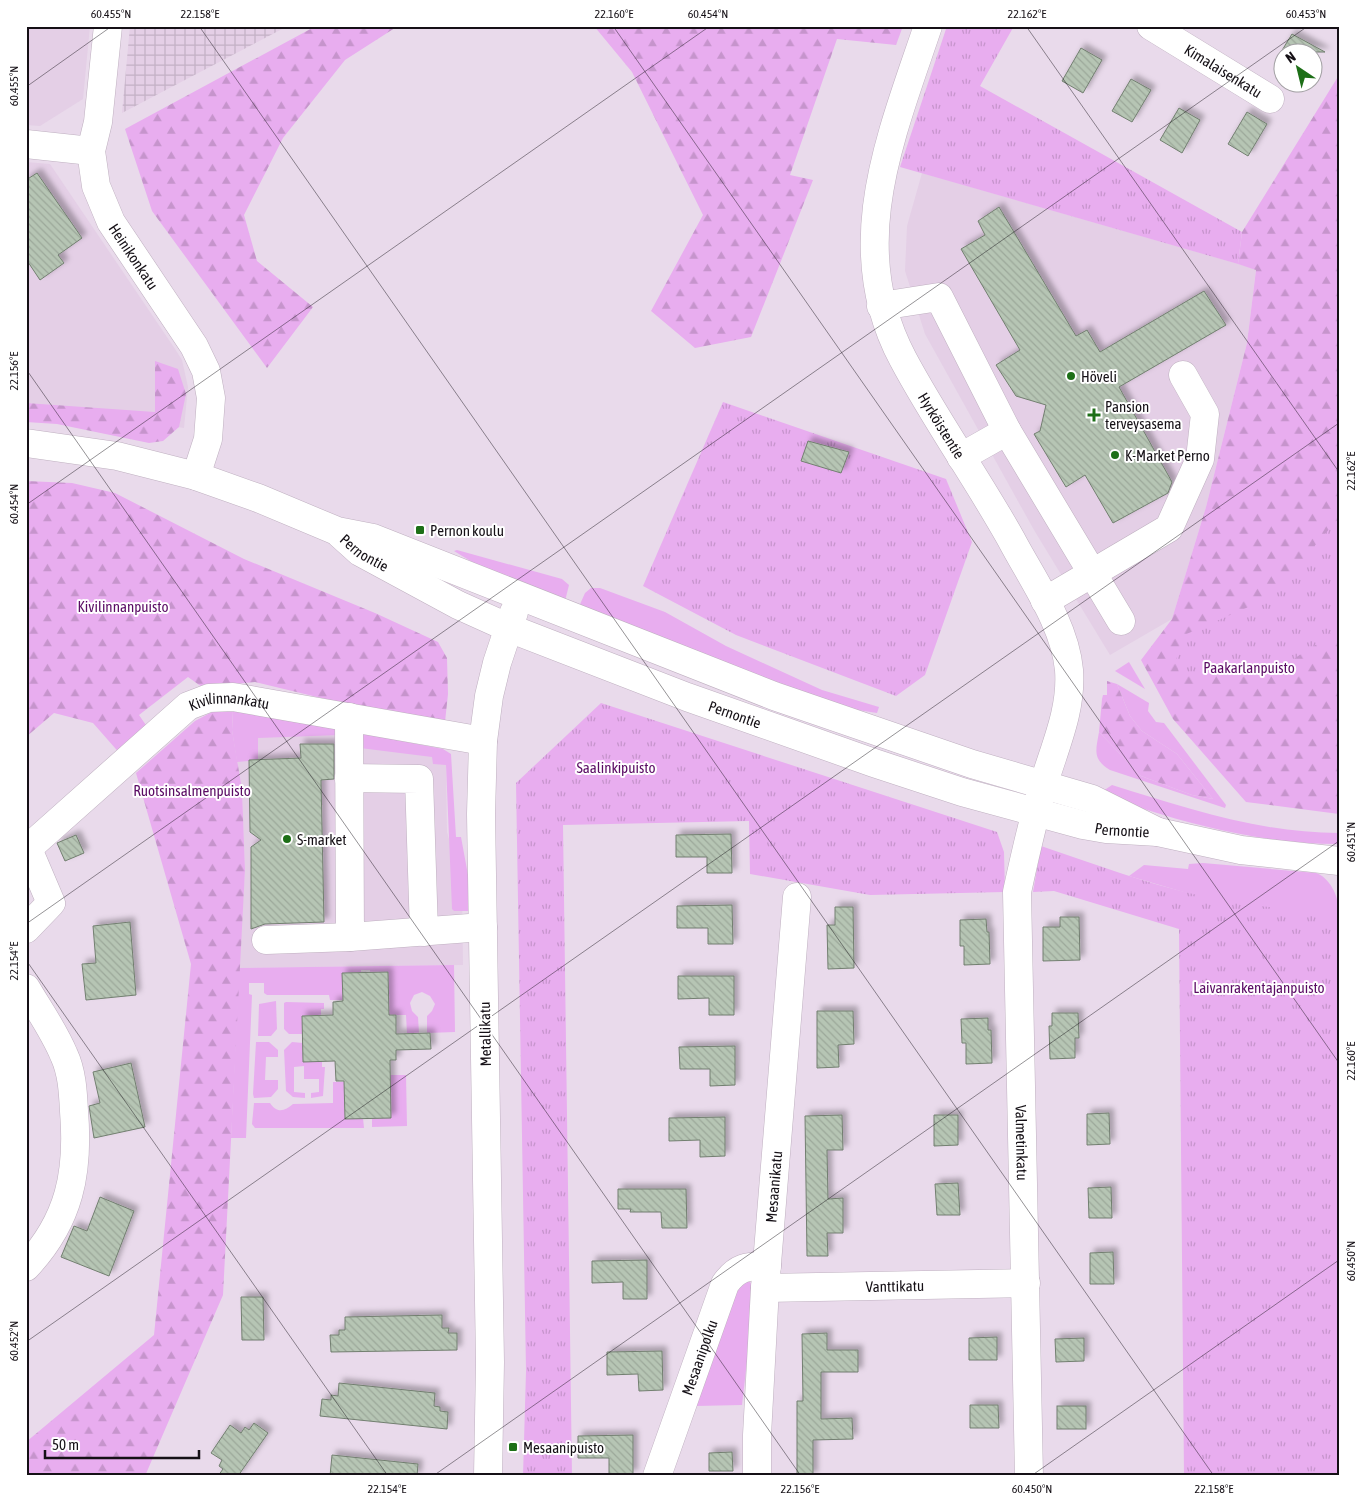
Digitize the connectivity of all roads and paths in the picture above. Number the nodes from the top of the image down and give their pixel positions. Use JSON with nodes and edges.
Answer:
{"nodes":[{"id":1,"x":108,"y":26,"type":"edge"},
{"id":2,"x":928,"y":26,"type":"edge"},
{"id":3,"x":1151,"y":26,"type":"edge"},
{"id":4,"x":1270,"y":99,"type":"dead end"},
{"id":5,"x":26,"y":144,"type":"edge"},
{"id":6,"x":90,"y":151,"type":"junction"},
{"id":7,"x":882,"y":306,"type":"junction"},
{"id":8,"x":1183,"y":375,"type":"dead end"},
{"id":9,"x":1007,"y":431,"type":"junction"},
{"id":10,"x":26,"y":443,"type":"edge"},
{"id":11,"x":961,"y":457,"type":"junction"},
{"id":12,"x":196,"y":476,"type":"junction"},
{"id":13,"x":337,"y":531,"type":"junction"},
{"id":14,"x":1091,"y":572,"type":"junction"},
{"id":15,"x":520,"y":596,"type":"junction"},
{"id":16,"x":1044,"y":601,"type":"junction"},
{"id":17,"x":1121,"y":621,"type":"dead end"},
{"id":18,"x":509,"y":628,"type":"junction"},
{"id":19,"x":349,"y":718,"type":"junction"},
{"id":20,"x":483,"y":740,"type":"junction"},
{"id":21,"x":349,"y":778,"type":"junction"},
{"id":22,"x":1044,"y":784,"type":"junction"},
{"id":23,"x":1035,"y":812,"type":"junction"},
{"id":24,"x":1158,"y":832,"type":"junction"},
{"id":25,"x":27,"y":849,"type":"edge"},
{"id":26,"x":1339,"y":861,"type":"edge"},
{"id":27,"x":797,"y":898,"type":"dead end"},
{"id":28,"x":483,"y":927,"type":"junction"},
{"id":29,"x":26,"y":929,"type":"edge"},
{"id":30,"x":424,"y":932,"type":"junction"},
{"id":31,"x":350,"y":937,"type":"junction"},
{"id":32,"x":266,"y":940,"type":"dead end"},
{"id":33,"x":26,"y":988,"type":"edge"},
{"id":34,"x":26,"y":1267,"type":"edge"},
{"id":35,"x":766,"y":1277,"type":"junction"},
{"id":36,"x":1026,"y":1283,"type":"junction"},
{"id":37,"x":488,"y":1476,"type":"edge"},
{"id":38,"x":657,"y":1476,"type":"edge"},
{"id":39,"x":757,"y":1476,"type":"edge"},
{"id":40,"x":1029,"y":1476,"type":"edge"}],
"edges":[{"from":1,"to":6,"type":"street","name":"Heinikonkatu"},
{"from":2,"to":7,"type":"street","name":"Hyrköistentie"},
{"from":3,"to":4,"type":"street","name":"Kimalaisenkatu"},
{"from":5,"to":6,"type":"street"},
{"from":6,"to":12,"type":"street","name":"Heinikonkatu"},
{"from":7,"to":9,"type":"street"},
{"from":7,"to":11,"type":"street","name":"Hyrköistentie"},
{"from":8,"to":14,"type":"street"},
{"from":9,"to":11,"type":"street"},
{"from":9,"to":14,"type":"street"},
{"from":10,"to":12,"type":"street","name":"Pernontie"},
{"from":11,"to":16,"type":"street","name":"Hyrköistentie"},
{"from":12,"to":13,"type":"street","name":"Pernontie"},
{"from":13,"to":15,"type":"street","name":"Pernontie"},
{"from":13,"to":18,"type":"street","name":"Pernontie"},
{"from":14,"to":16,"type":"street"},
{"from":14,"to":17,"type":"street"},
{"from":15,"to":18,"type":"street","name":"Metallikatu"},
{"from":15,"to":22,"type":"street","name":"Pernontie"},
{"from":16,"to":22,"type":"street","name":"Hyrköistentie"},
{"from":18,"to":20,"type":"street","name":"Metallikatu"},
{"from":18,"to":23,"type":"street","name":"Pernontie"},
{"from":19,"to":20,"type":"street","name":"Kivilinnankatu"},
{"from":19,"to":21,"type":"street"},
{"from":19,"to":25,"type":"street","name":"Kivilinnankatu"},
{"from":20,"to":28,"type":"street","name":"Metallikatu"},
{"from":21,"to":30,"type":"street"},
{"from":21,"to":31,"type":"street"},
{"from":22,"to":23,"type":"street","name":"Hyrköistentie"},
{"from":22,"to":24,"type":"street","name":"Pernontie"},
{"from":23,"to":24,"type":"street","name":"Pernontie"},
{"from":23,"to":36,"type":"street","name":"Valmetinkatu"},
{"from":24,"to":26,"type":"street","name":"Pernontie"},
{"from":25,"to":29,"type":"street"},
{"from":27,"to":35,"type":"street","name":"Mesaanikatu"},
{"from":28,"to":30,"type":"street"},
{"from":28,"to":37,"type":"street","name":"Metallikatu"},
{"from":30,"to":31,"type":"street"},
{"from":31,"to":32,"type":"street"},
{"from":33,"to":34,"type":"street"},
{"from":35,"to":36,"type":"street","name":"Vanttikatu"},
{"from":35,"to":38,"type":"street","name":"Mesaanipolku"},
{"from":35,"to":39,"type":"street","name":"Mesaanikatu"},
{"from":36,"to":40,"type":"street","name":"Valmetinkatu"}]}
